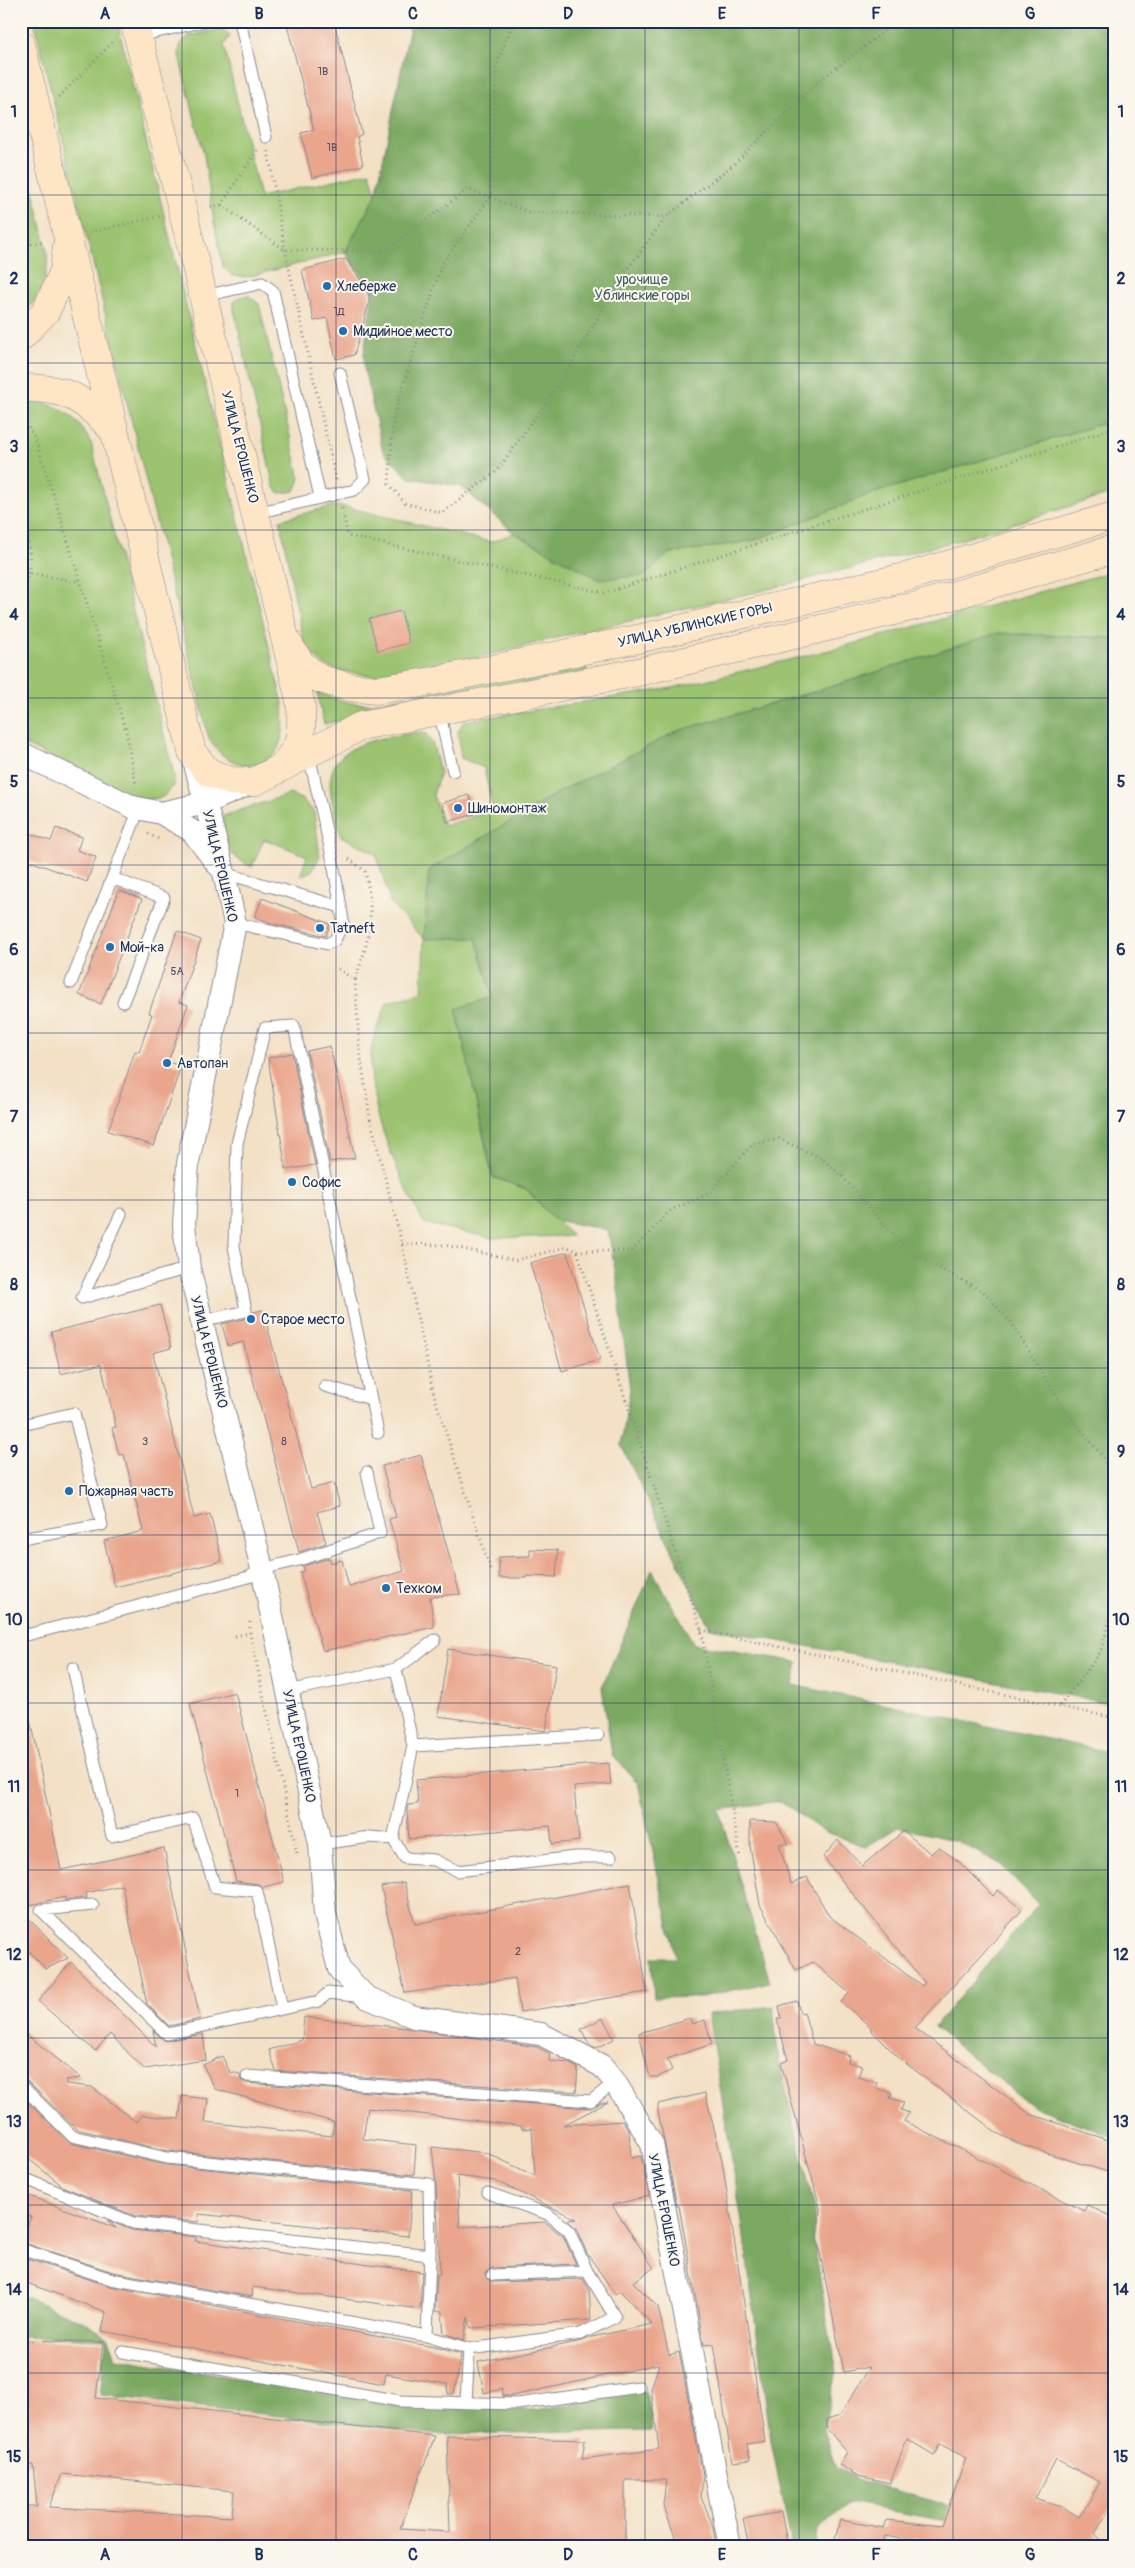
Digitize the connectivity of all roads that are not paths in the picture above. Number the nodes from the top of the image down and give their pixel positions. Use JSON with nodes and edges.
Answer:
{"nodes":[{"id":1,"x":206,"y":21,"type":"edge"},
{"id":2,"x":240,"y":21,"type":"edge"},
{"id":3,"x":136,"y":26,"type":"edge"},
{"id":4,"x":21,"y":44,"type":"edge"},
{"id":5,"x":32,"y":96,"type":"edge"},
{"id":6,"x":266,"y":137,"type":"dead end"},
{"id":7,"x":68,"y":237,"type":"junction"},
{"id":8,"x":204,"y":296,"type":"junction"},
{"id":9,"x":21,"y":337,"type":"edge"},
{"id":10,"x":340,"y":373,"type":"dead end"},
{"id":11,"x":21,"y":388,"type":"edge"},
{"id":12,"x":113,"y":430,"type":"junction"},
{"id":13,"x":320,"y":497,"type":"junction"},
{"id":14,"x":256,"y":512,"type":"junction"},
{"id":15,"x":1114,"y":516,"type":"edge"},
{"id":16,"x":1114,"y":549,"type":"edge"},
{"id":17,"x":287,"y":642,"type":"junction"},
{"id":18,"x":439,"y":711,"type":"junction"},
{"id":19,"x":192,"y":752,"type":"junction"},
{"id":20,"x":309,"y":755,"type":"junction"},
{"id":21,"x":24,"y":760,"type":"edge"},
{"id":22,"x":281,"y":769,"type":"junction"},
{"id":23,"x":453,"y":771,"type":"dead end"},
{"id":24,"x":254,"y":782,"type":"junction"},
{"id":25,"x":206,"y":803,"type":"junction"},
{"id":26,"x":144,"y":810,"type":"junction"},
{"id":27,"x":224,"y":873,"type":"junction"},
{"id":28,"x":112,"y":878,"type":"junction"},
{"id":29,"x":341,"y":907,"type":"junction"},
{"id":30,"x":235,"y":923,"type":"junction"},
{"id":31,"x":71,"y":984,"type":"dead end"},
{"id":32,"x":123,"y":1002,"type":"dead end"},
{"id":33,"x":121,"y":1214,"type":"dead end"},
{"id":34,"x":189,"y":1268,"type":"junction"},
{"id":35,"x":202,"y":1321,"type":"junction"},
{"id":36,"x":325,"y":1386,"type":"dead end"},
{"id":37,"x":371,"y":1399,"type":"junction"},
{"id":38,"x":21,"y":1425,"type":"edge"},
{"id":39,"x":378,"y":1433,"type":"dead end"},
{"id":40,"x":367,"y":1472,"type":"dead end"},
{"id":41,"x":21,"y":1539,"type":"edge"},
{"id":42,"x":262,"y":1569,"type":"junction"},
{"id":43,"x":21,"y":1629,"type":"edge"},
{"id":44,"x":434,"y":1640,"type":"dead end"},
{"id":45,"x":73,"y":1668,"type":"dead end"},
{"id":46,"x":396,"y":1669,"type":"junction"},
{"id":47,"x":287,"y":1690,"type":"junction"},
{"id":48,"x":598,"y":1735,"type":"dead end"},
{"id":49,"x":413,"y":1746,"type":"junction"},
{"id":50,"x":393,"y":1839,"type":"junction"},
{"id":51,"x":320,"y":1844,"type":"junction"},
{"id":52,"x":611,"y":1857,"type":"dead end"},
{"id":53,"x":93,"y":1905,"type":"dead end"},
{"id":54,"x":366,"y":1997,"type":"junction"},
{"id":55,"x":282,"y":2008,"type":"junction"},
{"id":56,"x":247,"y":2076,"type":"dead end"},
{"id":57,"x":615,"y":2082,"type":"junction"},
{"id":58,"x":21,"y":2085,"type":"edge"},
{"id":59,"x":21,"y":2177,"type":"edge"},
{"id":60,"x":488,"y":2193,"type":"dead end"},
{"id":61,"x":21,"y":2249,"type":"edge"},
{"id":62,"x":430,"y":2255,"type":"junction"},
{"id":63,"x":587,"y":2271,"type":"junction"},
{"id":64,"x":493,"y":2275,"type":"dead end"},
{"id":65,"x":427,"y":2336,"type":"junction"},
{"id":66,"x":469,"y":2349,"type":"junction"},
{"id":67,"x":123,"y":2352,"type":"dead end"},
{"id":68,"x":639,"y":2387,"type":"dead end"},
{"id":69,"x":466,"y":2401,"type":"junction"},
{"id":70,"x":730,"y":2547,"type":"edge"}],
"edges":[{"from":1,"to":3,"type":"lane"},
{"from":2,"to":6,"type":"lane"},
{"from":3,"to":8,"type":"main road","name":"УЛИЦА ЕРОШЕНКО"},
{"from":4,"to":5,"type":"main road","name":"УЛИЦА ЕРОШЕНКО"},
{"from":5,"to":7,"type":"main road","name":"УЛИЦА ЕРОШЕНКО"},
{"from":7,"to":9,"type":"main road"},
{"from":7,"to":12,"type":"main road","name":"УЛИЦА ЕРОШЕНКО"},
{"from":8,"to":13,"type":"lane"},
{"from":8,"to":14,"type":"main road","name":"УЛИЦА ЕРОШЕНКО"},
{"from":10,"to":13,"type":"lane"},
{"from":11,"to":12,"type":"main road"},
{"from":12,"to":19,"type":"main road","name":"УЛИЦА ЕРОШЕНКО"},
{"from":13,"to":14,"type":"lane"},
{"from":14,"to":17,"type":"main road","name":"УЛИЦА ЕРОШЕНКО"},
{"from":15,"to":17,"type":"main road","name":"УЛИЦА УБЛИНСКИЕ ГОРЫ"},
{"from":16,"to":18,"type":"main road"},
{"from":17,"to":22,"type":"main road","name":"УЛИЦА ЕРОШЕНКО"},
{"from":18,"to":20,"type":"main road"},
{"from":18,"to":23,"type":"lane"},
{"from":19,"to":24,"type":"main road","name":"УЛИЦА ЕРОШЕНКО"},
{"from":19,"to":25,"type":"street","name":"УЛИЦА ЕРОШЕНКО"},
{"from":19,"to":26,"type":"street","name":"УЛИЦА ЕРОШЕНКО"},
{"from":20,"to":22,"type":"main road"},
{"from":20,"to":29,"type":"lane"},
{"from":21,"to":26,"type":"street"},
{"from":22,"to":24,"type":"main road","name":"УЛИЦА ЕРОШЕНКО"},
{"from":24,"to":25,"type":"street"},
{"from":25,"to":26,"type":"street"},
{"from":25,"to":27,"type":"street","name":"УЛИЦА ЕРОШЕНКО"},
{"from":26,"to":27,"type":"street"},
{"from":26,"to":28,"type":"lane"},
{"from":27,"to":29,"type":"lane"},
{"from":27,"to":30,"type":"street","name":"УЛИЦА ЕРОШЕНКО"},
{"from":28,"to":31,"type":"lane"},
{"from":28,"to":32,"type":"lane"},
{"from":29,"to":30,"type":"lane"},
{"from":30,"to":34,"type":"street","name":"УЛИЦА ЕРОШЕНКО"},
{"from":33,"to":34,"type":"lane"},
{"from":34,"to":35,"type":"street","name":"УЛИЦА ЕРОШЕНКО"},
{"from":35,"to":37,"type":"lane"},
{"from":35,"to":42,"type":"street","name":"УЛИЦА ЕРОШЕНКО"},
{"from":36,"to":37,"type":"lane"},
{"from":37,"to":39,"type":"lane"},
{"from":38,"to":41,"type":"lane"},
{"from":40,"to":42,"type":"lane"},
{"from":42,"to":43,"type":"lane"},
{"from":42,"to":47,"type":"street","name":"УЛИЦА ЕРОШЕНКО"},
{"from":44,"to":46,"type":"lane"},
{"from":45,"to":55,"type":"lane"},
{"from":46,"to":47,"type":"lane"},
{"from":46,"to":49,"type":"lane"},
{"from":47,"to":51,"type":"street","name":"УЛИЦА ЕРОШЕНКО"},
{"from":48,"to":49,"type":"lane"},
{"from":49,"to":50,"type":"lane"},
{"from":50,"to":51,"type":"lane"},
{"from":50,"to":52,"type":"lane"},
{"from":51,"to":54,"type":"street","name":"УЛИЦА ЕРОШЕНКО"},
{"from":53,"to":55,"type":"lane"},
{"from":54,"to":55,"type":"lane"},
{"from":54,"to":57,"type":"street","name":"УЛИЦА ЕРОШЕНКО"},
{"from":56,"to":57,"type":"lane"},
{"from":57,"to":70,"type":"street","name":"УЛИЦА ЕРОШЕНКО"},
{"from":58,"to":62,"type":"lane"},
{"from":59,"to":62,"type":"lane"},
{"from":60,"to":63,"type":"lane"},
{"from":61,"to":65,"type":"lane"},
{"from":62,"to":65,"type":"lane"},
{"from":63,"to":64,"type":"lane"},
{"from":63,"to":66,"type":"lane"},
{"from":65,"to":66,"type":"lane"},
{"from":66,"to":69,"type":"lane"},
{"from":67,"to":69,"type":"lane"},
{"from":68,"to":69,"type":"lane"}]}
